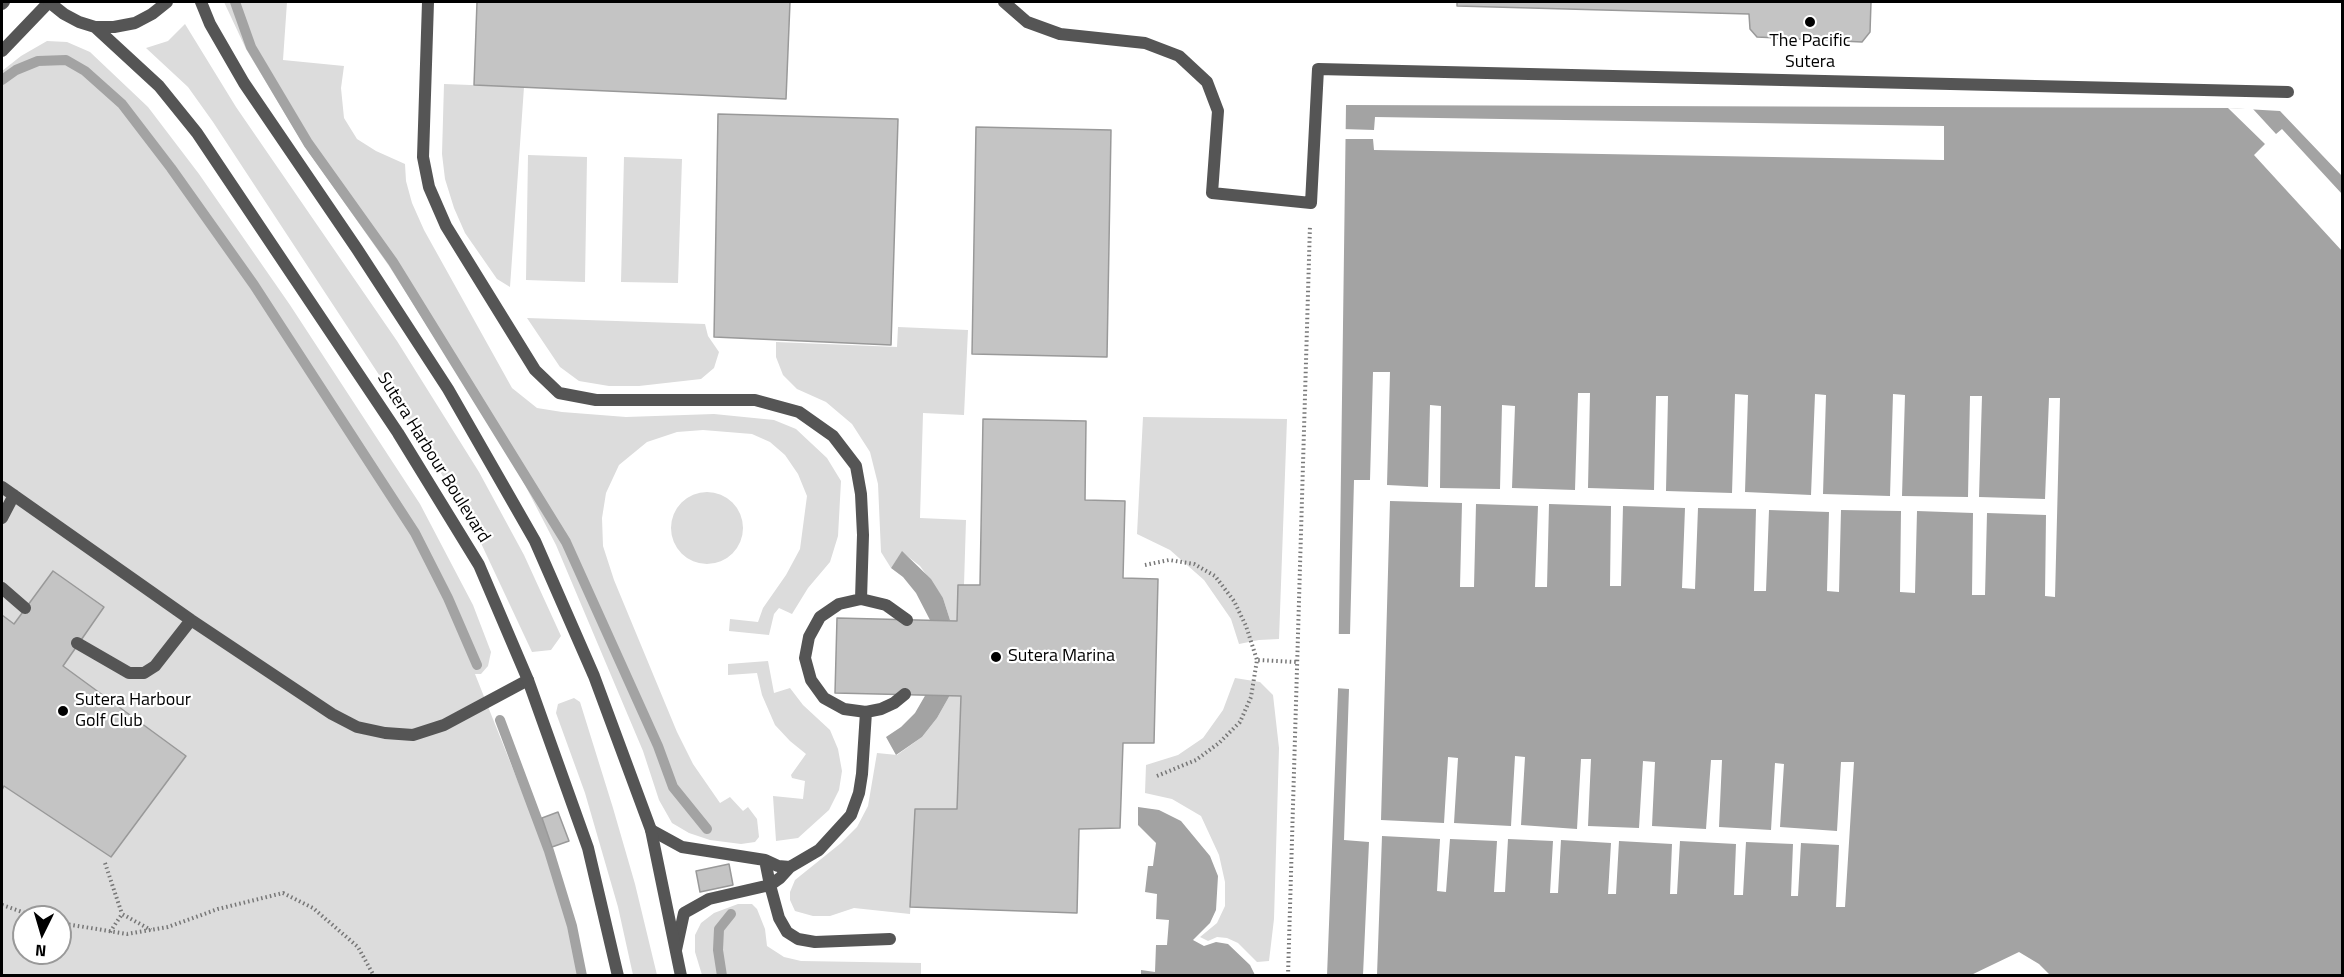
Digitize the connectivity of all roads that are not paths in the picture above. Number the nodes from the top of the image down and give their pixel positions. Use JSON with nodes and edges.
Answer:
{"nodes":[{"id":1,"x":49,"y":2,"type":"edge"},
{"id":2,"x":167,"y":2,"type":"edge"},
{"id":3,"x":201,"y":2,"type":"edge"},
{"id":4,"x":428,"y":2,"type":"edge"},
{"id":5,"x":1004,"y":2,"type":"edge"},
{"id":6,"x":95,"y":27,"type":"junction"},
{"id":7,"x":2,"y":51,"type":"edge"},
{"id":8,"x":2288,"y":92,"type":"dead end"},
{"id":9,"x":2,"y":487,"type":"edge"},
{"id":10,"x":14,"y":495,"type":"junction"},
{"id":11,"x":2,"y":518,"type":"edge"},
{"id":12,"x":2,"y":588,"type":"edge"},
{"id":13,"x":861,"y":599,"type":"junction"},
{"id":14,"x":25,"y":608,"type":"dead end"},
{"id":15,"x":191,"y":620,"type":"junction"},
{"id":16,"x":906,"y":620,"type":"dead end"},
{"id":17,"x":77,"y":643,"type":"dead end"},
{"id":18,"x":528,"y":680,"type":"junction"},
{"id":19,"x":905,"y":694,"type":"dead end"},
{"id":20,"x":866,"y":712,"type":"junction"},
{"id":21,"x":651,"y":830,"type":"junction"},
{"id":22,"x":765,"y":860,"type":"junction"},
{"id":23,"x":790,"y":867,"type":"junction"},
{"id":24,"x":770,"y":885,"type":"junction"},
{"id":25,"x":890,"y":939,"type":"dead end"},
{"id":26,"x":676,"y":950,"type":"junction"},
{"id":27,"x":618,"y":975,"type":"edge"},
{"id":28,"x":681,"y":975,"type":"edge"}],
"edges":[{"from":1,"to":6,"type":"street"},
{"from":1,"to":7,"type":"street"},
{"from":2,"to":6,"type":"street"},
{"from":3,"to":21,"type":"street"},
{"from":4,"to":13,"type":"street"},
{"from":5,"to":8,"type":"street"},
{"from":6,"to":18,"type":"street","name":"Sutera Harbour Boulevard"},
{"from":9,"to":10,"type":"street"},
{"from":10,"to":11,"type":"street"},
{"from":10,"to":15,"type":"street"},
{"from":12,"to":14,"type":"street"},
{"from":13,"to":16,"type":"street"},
{"from":13,"to":20,"type":"street"},
{"from":15,"to":17,"type":"street"},
{"from":15,"to":18,"type":"street"},
{"from":18,"to":27,"type":"street","name":"Sutera Harbour Boulevard"},
{"from":19,"to":20,"type":"street"},
{"from":20,"to":23,"type":"street"},
{"from":21,"to":22,"type":"street"},
{"from":21,"to":26,"type":"street"},
{"from":22,"to":23,"type":"street"},
{"from":22,"to":24,"type":"street"},
{"from":23,"to":24,"type":"street"},
{"from":24,"to":25,"type":"street"},
{"from":24,"to":26,"type":"street"},
{"from":26,"to":28,"type":"street"}]}
